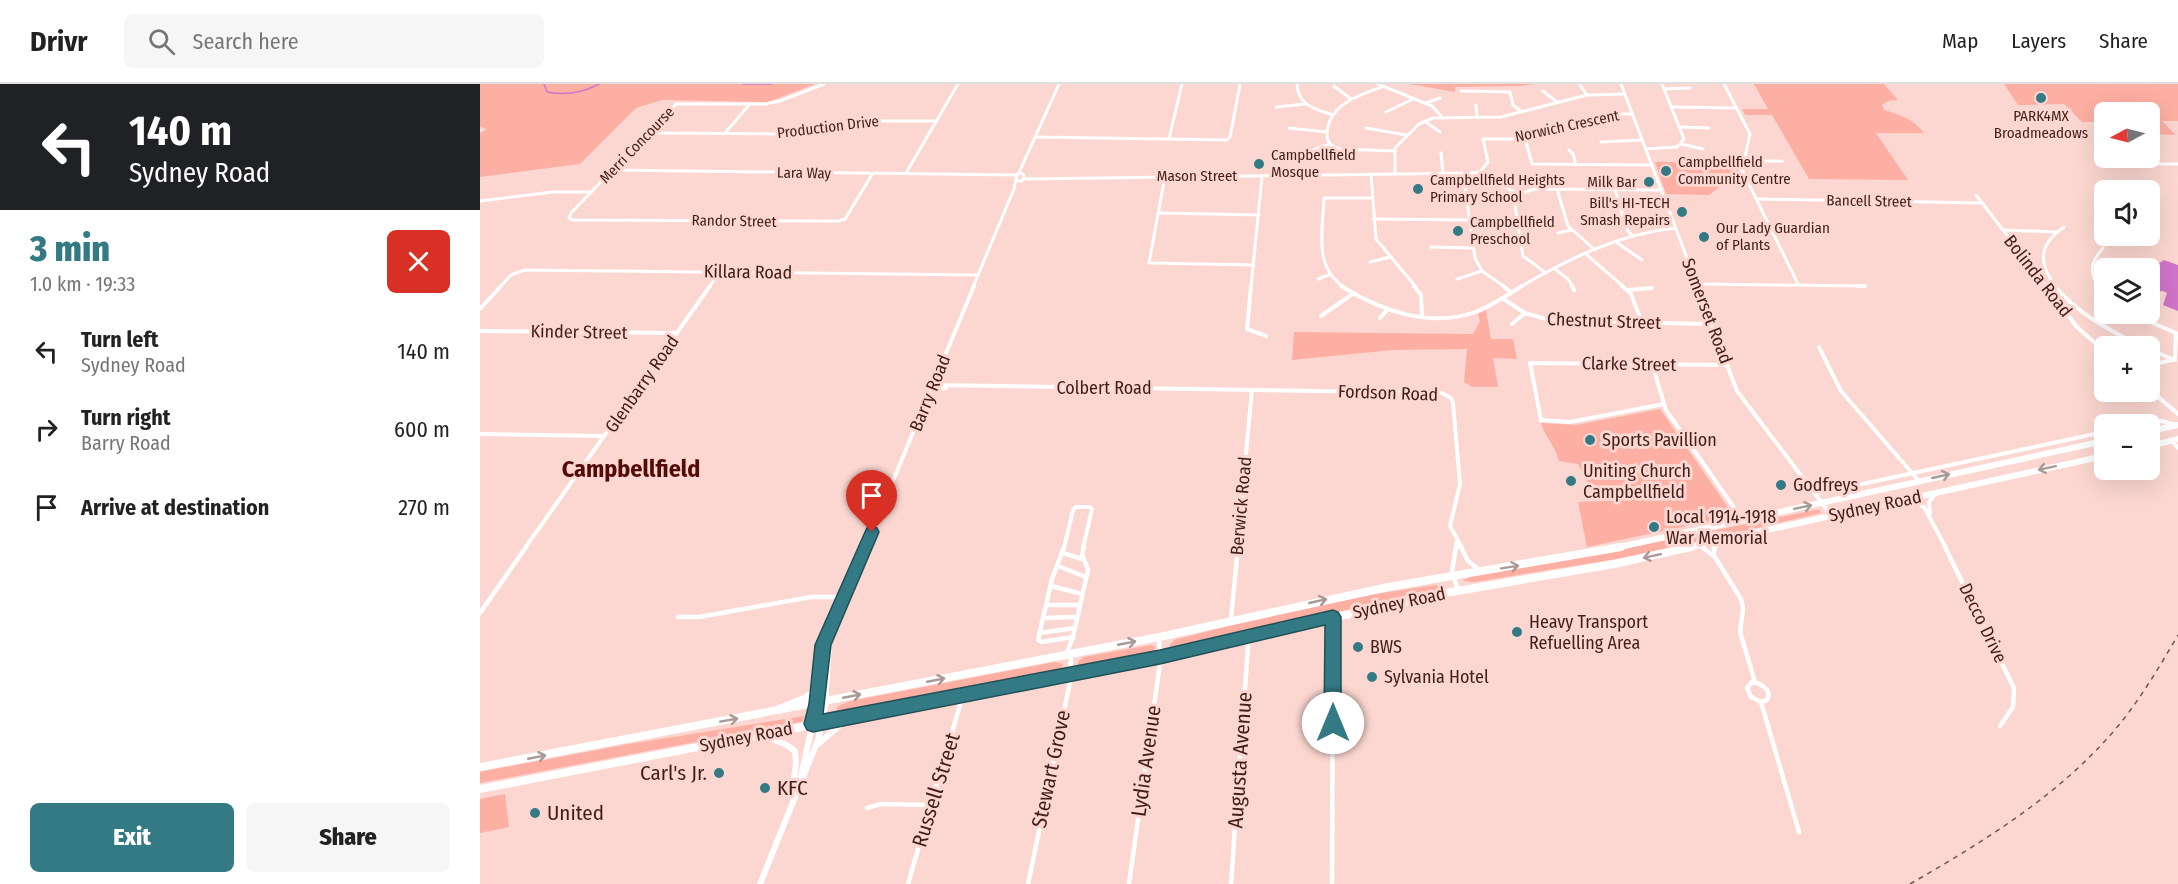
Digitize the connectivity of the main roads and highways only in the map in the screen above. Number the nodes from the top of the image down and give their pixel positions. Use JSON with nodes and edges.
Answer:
{"nodes":[{"id":1,"x":2178,"y":420,"type":"edge"},
{"id":2,"x":2160,"y":427,"type":"edge"},
{"id":3,"x":2175,"y":440,"type":"edge"},
{"id":4,"x":2094,"y":443,"type":"edge"},
{"id":5,"x":2160,"y":444,"type":"edge"},
{"id":6,"x":2094,"y":458,"type":"edge"},
{"id":7,"x":819,"y":689,"type":"road end"},
{"id":8,"x":821,"y":703,"type":"junction"},
{"id":9,"x":766,"y":714,"type":"junction"},
{"id":10,"x":853,"y":716,"type":"junction"},
{"id":11,"x":823,"y":722,"type":"junction"},
{"id":12,"x":813,"y":724,"type":"junction"},
{"id":13,"x":758,"y":735,"type":"junction"},
{"id":14,"x":815,"y":748,"type":"junction"},
{"id":15,"x":480,"y":767,"type":"edge"},
{"id":16,"x":800,"y":782,"type":"junction"},
{"id":17,"x":480,"y":789,"type":"edge"},
{"id":18,"x":791,"y":804,"type":"junction"},
{"id":19,"x":760,"y":884,"type":"edge"}],
"edges":[{"from":1,"to":2,"type":"highway"},
{"from":3,"to":5,"type":"highway"},
{"from":8,"to":4,"type":"highway","name":"Sydney Road","one_way":true},
{"from":6,"to":10,"type":"highway","name":"Sydney Road","one_way":true},
{"from":7,"to":9,"type":"highway"},
{"from":8,"to":9,"type":"highway","name":"Sydney Road"},
{"from":8,"to":11,"type":"main road","name":"Barry Road"},
{"from":8,"to":12,"type":"main road","name":"Barry Road"},
{"from":15,"to":9,"type":"highway","name":"Sydney Road","one_way":true},
{"from":10,"to":11,"type":"highway","name":"Sydney Road"},
{"from":10,"to":14,"type":"main road"},
{"from":11,"to":12,"type":"highway","name":"Sydney Road"},
{"from":11,"to":14,"type":"main road","name":"Barry Road"},
{"from":12,"to":13,"type":"highway","name":"Sydney Road"},
{"from":12,"to":16,"type":"main road","name":"Barry Road"},
{"from":13,"to":17,"type":"highway","name":"Sydney Road"},
{"from":13,"to":18,"type":"main road"},
{"from":14,"to":16,"type":"main road","name":"Barry Road"},
{"from":16,"to":18,"type":"main road","name":"Barry Road"},
{"from":18,"to":19,"type":"main road","name":"Barry Road"}]}
